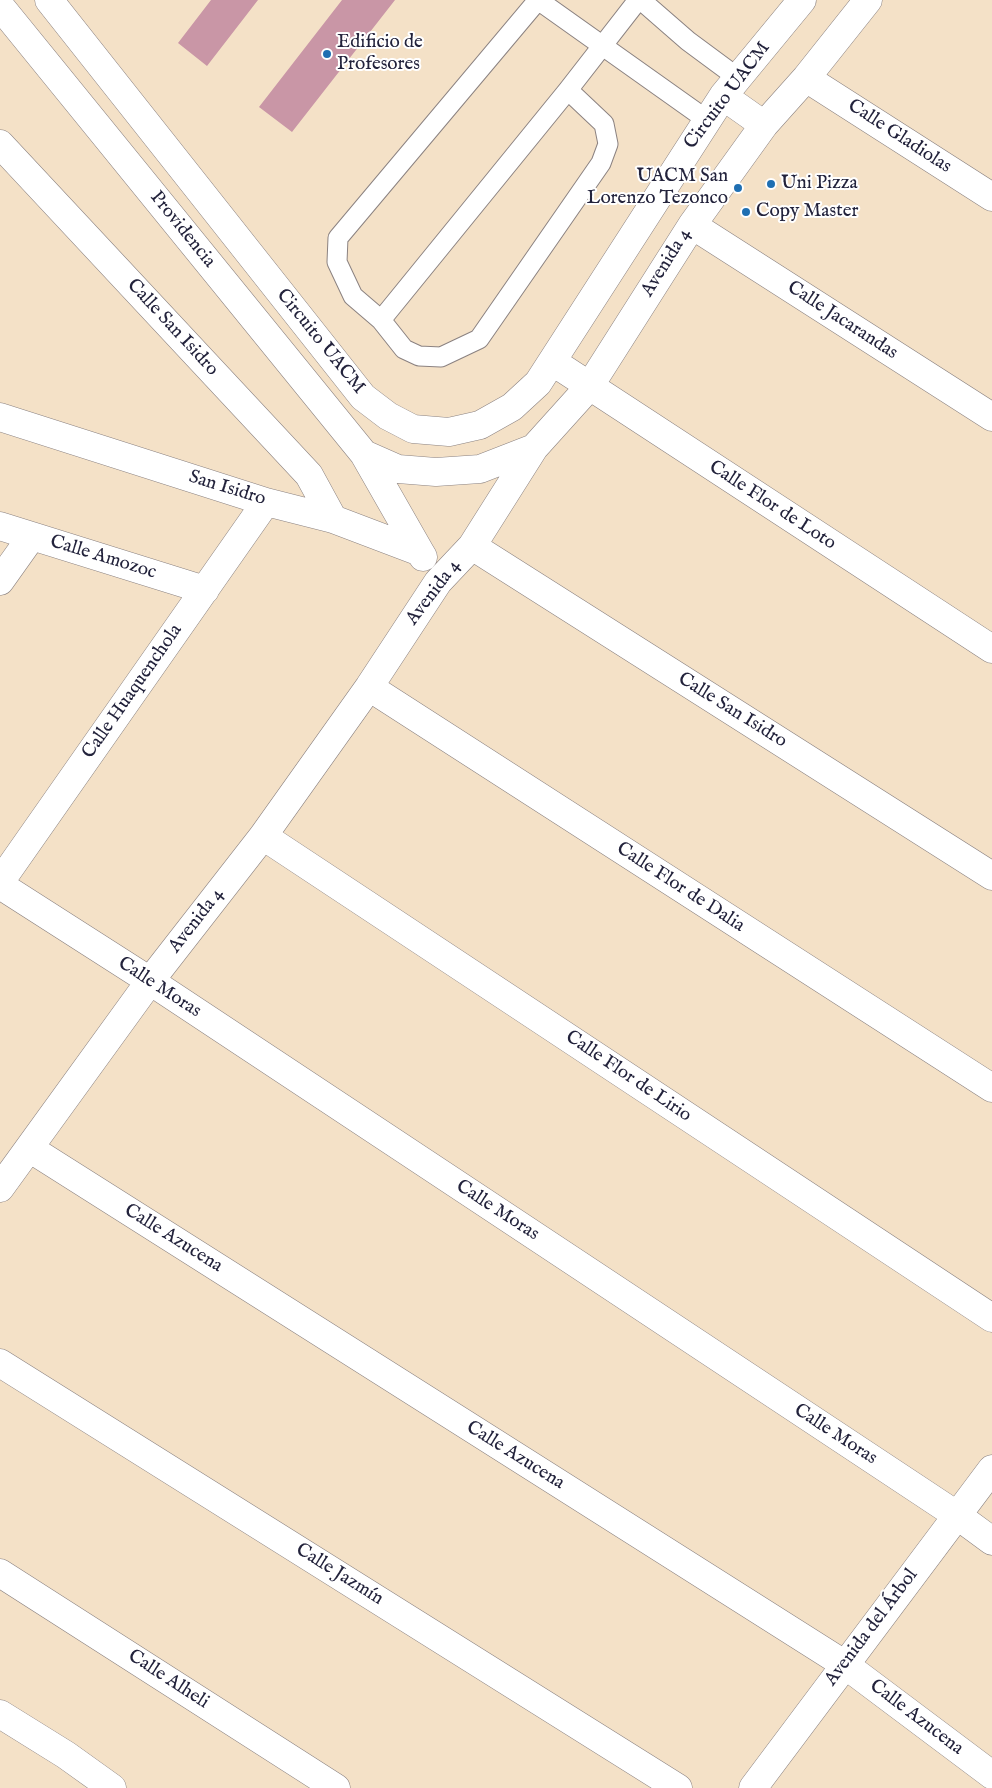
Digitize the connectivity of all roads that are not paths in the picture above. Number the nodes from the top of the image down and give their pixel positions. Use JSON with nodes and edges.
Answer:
{"nodes":[{"id":1,"x":49,"y":0,"type":"edge"},
{"id":2,"x":538,"y":0,"type":"edge"},
{"id":3,"x":639,"y":0,"type":"edge"},
{"id":4,"x":802,"y":0,"type":"edge"},
{"id":5,"x":868,"y":0,"type":"edge"},
{"id":6,"x":0,"y":6,"type":"edge"},
{"id":7,"x":603,"y":45,"type":"junction"},
{"id":8,"x":806,"y":78,"type":"junction"},
{"id":9,"x":731,"y":87,"type":"junction"},
{"id":10,"x":568,"y":90,"type":"junction"},
{"id":11,"x":707,"y":120,"type":"junction"},
{"id":12,"x":764,"y":125,"type":"junction"},
{"id":13,"x":0,"y":144,"type":"edge"},
{"id":14,"x":992,"y":197,"type":"edge"},
{"id":15,"x":692,"y":224,"type":"junction"},
{"id":16,"x":381,"y":320,"type":"junction"},
{"id":17,"x":553,"y":362,"type":"junction"},
{"id":18,"x":589,"y":387,"type":"junction"},
{"id":19,"x":992,"y":417,"type":"edge"},
{"id":20,"x":0,"y":418,"type":"edge"},
{"id":21,"x":534,"y":448,"type":"junction"},
{"id":22,"x":364,"y":454,"type":"junction"},
{"id":23,"x":266,"y":502,"type":"junction"},
{"id":24,"x":333,"y":519,"type":"junction"},
{"id":25,"x":0,"y":526,"type":"edge"},
{"id":26,"x":32,"y":536,"type":"junction"},
{"id":27,"x":472,"y":546,"type":"junction"},
{"id":28,"x":420,"y":552,"type":"junction"},
{"id":29,"x":0,"y":581,"type":"edge"},
{"id":30,"x":438,"y":582,"type":"junction"},
{"id":31,"x":205,"y":590,"type":"junction"},
{"id":32,"x":992,"y":649,"type":"edge"},
{"id":33,"x":369,"y":688,"type":"junction"},
{"id":34,"x":263,"y":836,"type":"junction"},
{"id":35,"x":992,"y":876,"type":"edge"},
{"id":36,"x":0,"y":884,"type":"edge"},
{"id":37,"x":150,"y":981,"type":"junction"},
{"id":38,"x":992,"y":1088,"type":"edge"},
{"id":39,"x":29,"y":1148,"type":"junction"},
{"id":40,"x":0,"y":1188,"type":"edge"},
{"id":41,"x":992,"y":1318,"type":"edge"},
{"id":42,"x":0,"y":1362,"type":"edge"},
{"id":43,"x":992,"y":1469,"type":"edge"},
{"id":44,"x":958,"y":1516,"type":"junction"},
{"id":45,"x":992,"y":1541,"type":"edge"},
{"id":46,"x":0,"y":1573,"type":"edge"},
{"id":47,"x":844,"y":1664,"type":"junction"},
{"id":48,"x":0,"y":1714,"type":"edge"},
{"id":49,"x":992,"y":1775,"type":"edge"},
{"id":50,"x":112,"y":1788,"type":"edge"},
{"id":51,"x":336,"y":1788,"type":"edge"},
{"id":52,"x":678,"y":1788,"type":"edge"},
{"id":53,"x":753,"y":1788,"type":"edge"}],
"edges":[{"from":1,"to":17,"type":"street","name":"Circuito UACM"},
{"from":2,"to":7,"type":"lane"},
{"from":2,"to":16,"type":"lane"},
{"from":3,"to":7,"type":"lane"},
{"from":3,"to":9,"type":"lane"},
{"from":4,"to":9,"type":"street","name":"Circuito UACM"},
{"from":5,"to":8,"type":"street","name":"Avenida 4"},
{"from":6,"to":22,"type":"street","name":"Providencia"},
{"from":7,"to":10,"type":"lane"},
{"from":7,"to":11,"type":"lane"},
{"from":8,"to":12,"type":"street","name":"Avenida 4"},
{"from":8,"to":14,"type":"street","name":"Calle Gladiolas"},
{"from":9,"to":11,"type":"street","name":"Circuito UACM"},
{"from":9,"to":12,"type":"street"},
{"from":10,"to":16,"type":"lane"},
{"from":10,"to":16,"type":"lane"},
{"from":11,"to":17,"type":"street","name":"Circuito UACM"},
{"from":12,"to":15,"type":"street","name":"Avenida 4"},
{"from":13,"to":24,"type":"street","name":"Calle San Isidro"},
{"from":15,"to":18,"type":"street","name":"Avenida 4"},
{"from":15,"to":19,"type":"street","name":"Calle Jacarandas"},
{"from":17,"to":18,"type":"street","name":"Calle Flor de Loto"},
{"from":18,"to":21,"type":"street","name":"Avenida 4"},
{"from":18,"to":32,"type":"street","name":"Calle Flor de Loto"},
{"from":20,"to":23,"type":"street","name":"San Isidro"},
{"from":21,"to":22,"type":"street","name":"Providencia"},
{"from":21,"to":27,"type":"street","name":"Avenida 4"},
{"from":22,"to":28,"type":"street","name":"Providencia"},
{"from":23,"to":24,"type":"street","name":"San Isidro"},
{"from":23,"to":31,"type":"street","name":"Calle Huaquenchola"},
{"from":24,"to":28,"type":"street","name":"San Isidro"},
{"from":25,"to":26,"type":"street","name":"Calle Amozoc"},
{"from":26,"to":29,"type":"street"},
{"from":26,"to":31,"type":"street","name":"Calle Amozoc"},
{"from":27,"to":30,"type":"street","name":"Avenida 4"},
{"from":27,"to":35,"type":"street","name":"Calle San Isidro"},
{"from":28,"to":30,"type":"street"},
{"from":30,"to":33,"type":"street","name":"Avenida 4"},
{"from":31,"to":36,"type":"street","name":"Calle Huaquenchola"},
{"from":33,"to":34,"type":"street","name":"Avenida 4"},
{"from":33,"to":38,"type":"street","name":"Calle Flor de Dalia"},
{"from":34,"to":37,"type":"street","name":"Avenida 4"},
{"from":34,"to":41,"type":"street","name":"Calle Flor de Lirio"},
{"from":36,"to":37,"type":"street","name":"Calle Moras"},
{"from":37,"to":39,"type":"street","name":"Avenida 4"},
{"from":37,"to":44,"type":"street","name":"Calle Moras"},
{"from":39,"to":40,"type":"street","name":"Avenida 4"},
{"from":39,"to":47,"type":"street","name":"Calle Azucena"},
{"from":42,"to":52,"type":"street","name":"Calle Jazmín"},
{"from":43,"to":44,"type":"street","name":"Avenida del Árbol"},
{"from":44,"to":45,"type":"street","name":"Calle Moras"},
{"from":44,"to":47,"type":"street","name":"Avenida del Árbol"},
{"from":46,"to":51,"type":"street","name":"Calle Alheli"},
{"from":47,"to":49,"type":"street","name":"Calle Azucena"},
{"from":47,"to":53,"type":"street","name":"Avenida del Árbol"},
{"from":48,"to":50,"type":"street"}]}
